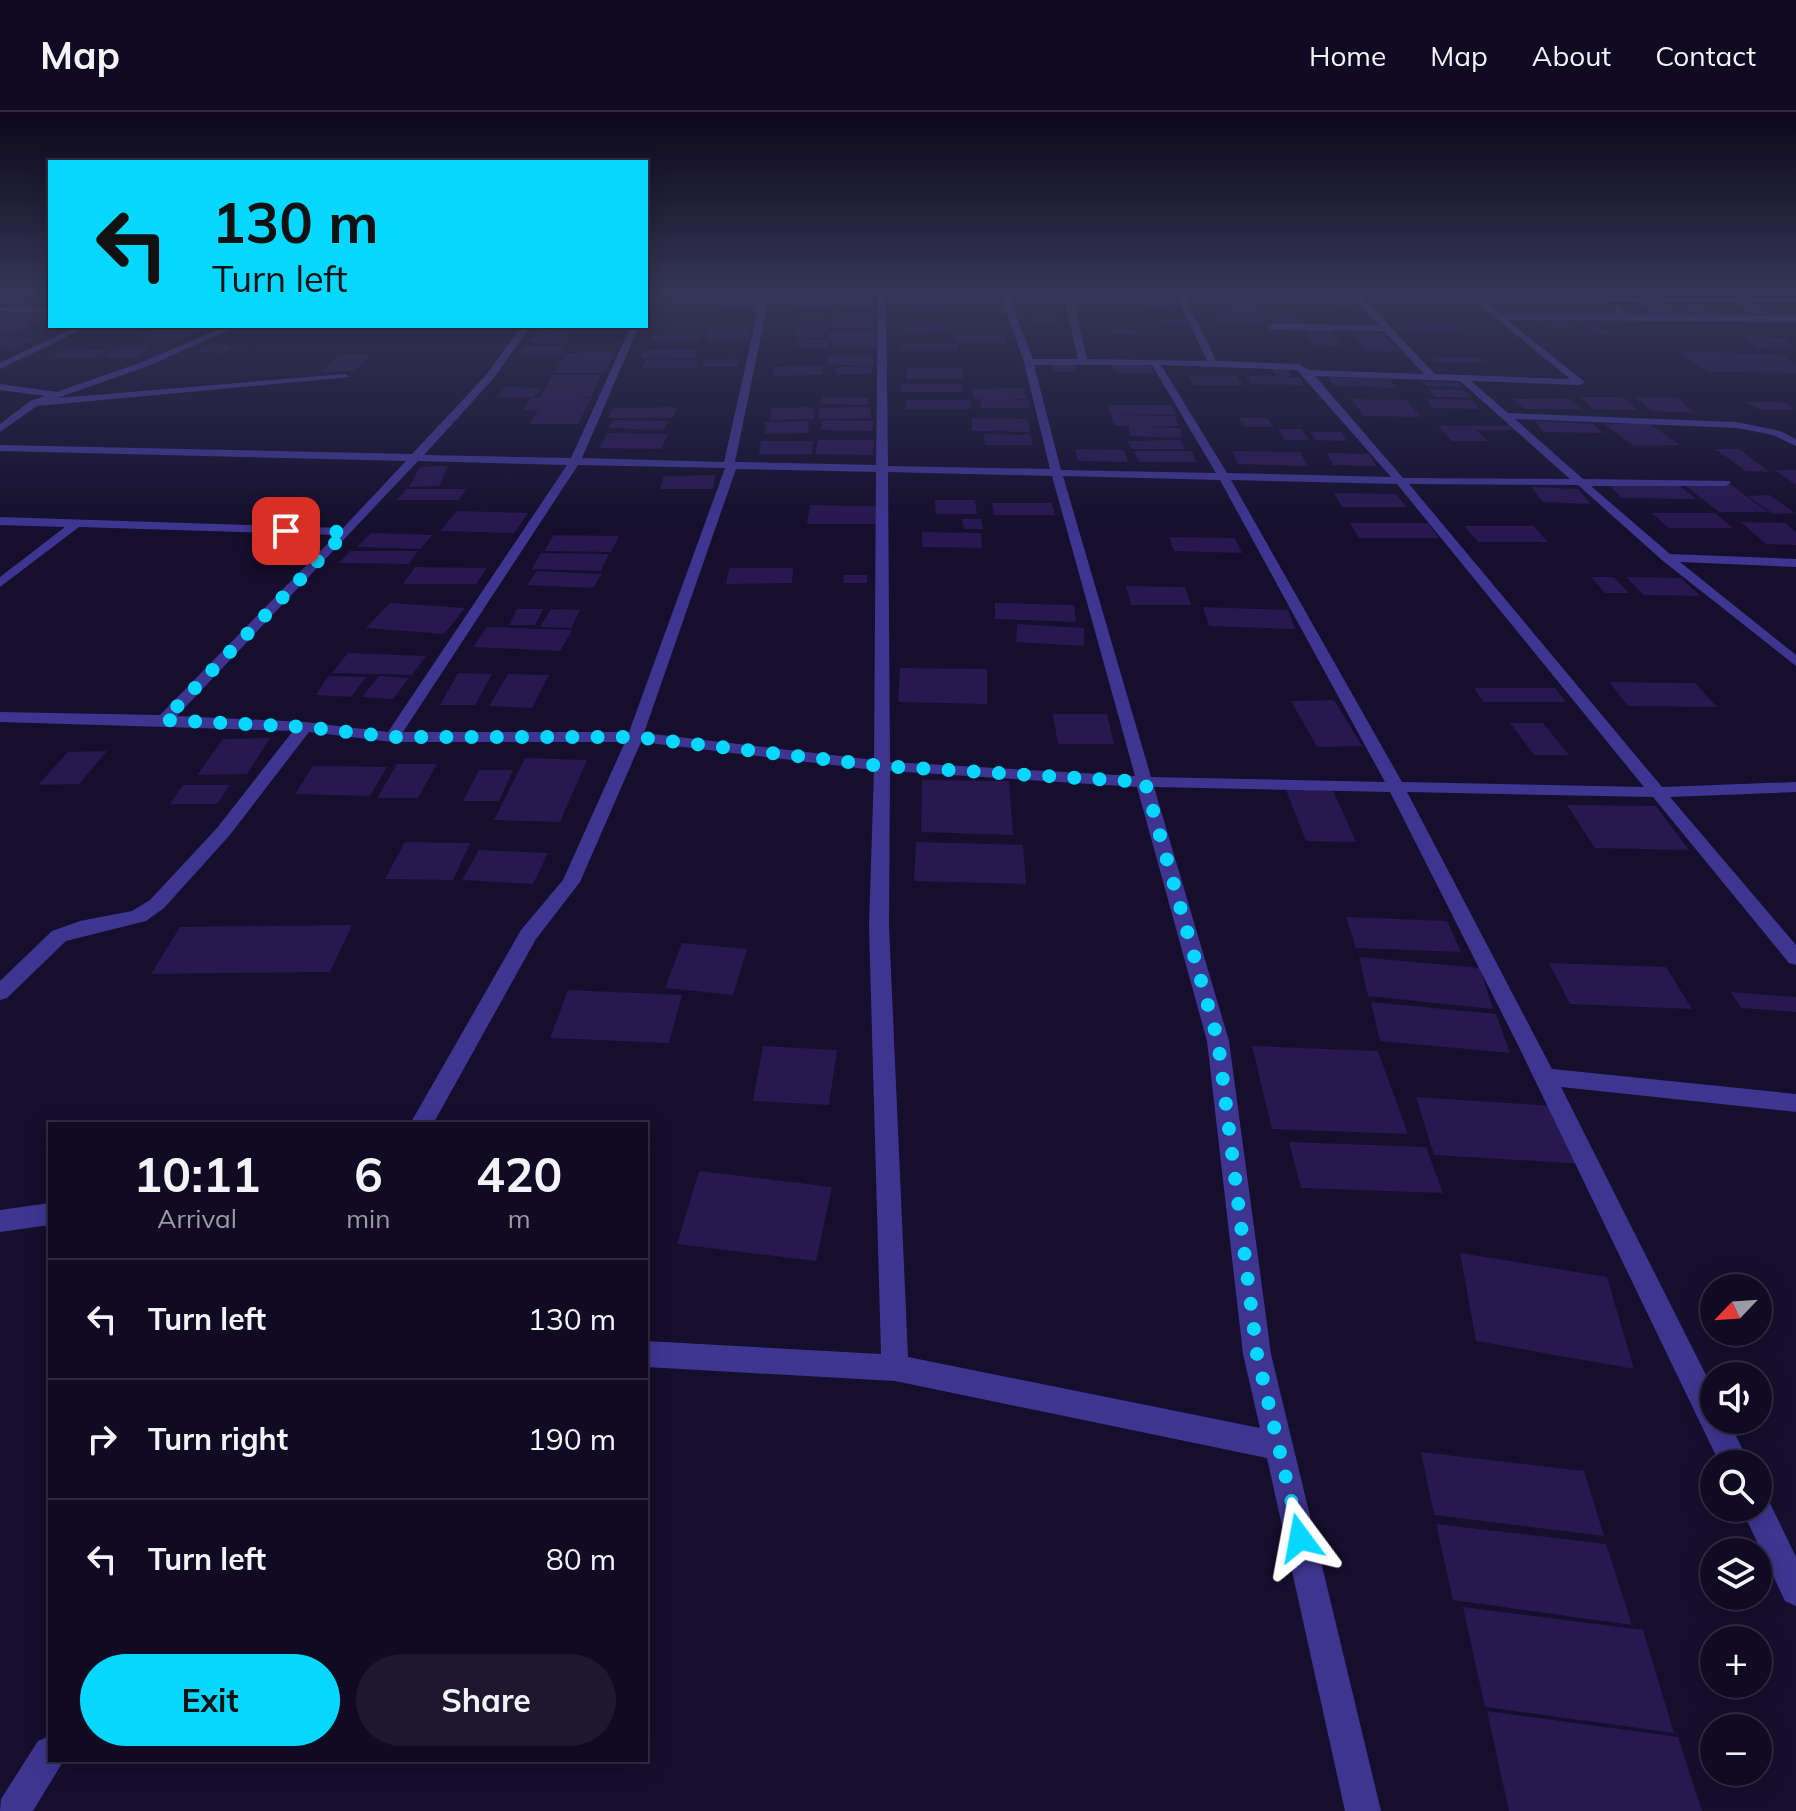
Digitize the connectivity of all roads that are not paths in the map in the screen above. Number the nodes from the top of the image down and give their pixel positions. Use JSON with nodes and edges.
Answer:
{"nodes":[{"id":1,"x":125,"y":371,"type":"edge"},
{"id":2,"x":494,"y":371,"type":"edge"},
{"id":3,"x":615,"y":371,"type":"edge"},
{"id":4,"x":748,"y":371,"type":"edge"},
{"id":5,"x":882,"y":371,"type":"edge"},
{"id":6,"x":1031,"y":371,"type":"edge"},
{"id":7,"x":1161,"y":371,"type":"edge"},
{"id":8,"x":1427,"y":371,"type":"edge"},
{"id":9,"x":1567,"y":371,"type":"edge"},
{"id":10,"x":1307,"y":373,"type":"joint"},
{"id":11,"x":345,"y":377,"type":"dead end"},
{"id":12,"x":1433,"y":378,"type":"junction"},
{"id":13,"x":1463,"y":379,"type":"junction"},
{"id":14,"x":0,"y":387,"type":"edge"},
{"id":15,"x":58,"y":395,"type":"junction"},
{"id":16,"x":34,"y":403,"type":"junction"},
{"id":17,"x":1505,"y":416,"type":"junction"},
{"id":18,"x":0,"y":429,"type":"edge"},
{"id":19,"x":1796,"y":443,"type":"edge"},
{"id":20,"x":0,"y":448,"type":"edge"},
{"id":21,"x":410,"y":460,"type":"junction"},
{"id":22,"x":574,"y":463,"type":"junction"},
{"id":23,"x":731,"y":467,"type":"junction"},
{"id":24,"x":882,"y":469,"type":"junction"},
{"id":25,"x":1057,"y":474,"type":"junction"},
{"id":26,"x":1225,"y":477,"type":"junction"},
{"id":27,"x":1403,"y":481,"type":"junction"},
{"id":28,"x":1580,"y":483,"type":"junction"},
{"id":29,"x":1725,"y":483,"type":"dead end"},
{"id":30,"x":0,"y":521,"type":"edge"},
{"id":31,"x":74,"y":526,"type":"junction"},
{"id":32,"x":346,"y":532,"type":"junction"},
{"id":33,"x":1667,"y":558,"type":"junction"},
{"id":34,"x":1796,"y":563,"type":"edge"},
{"id":35,"x":0,"y":583,"type":"edge"},
{"id":36,"x":1796,"y":662,"type":"edge"},
{"id":37,"x":0,"y":717,"type":"edge"},
{"id":38,"x":164,"y":720,"type":"junction"},
{"id":39,"x":305,"y":727,"type":"junction"},
{"id":40,"x":392,"y":737,"type":"junction"},
{"id":41,"x":635,"y":737,"type":"junction"},
{"id":42,"x":882,"y":766,"type":"junction"},
{"id":43,"x":1145,"y":782,"type":"junction"},
{"id":44,"x":1395,"y":787,"type":"junction"},
{"id":45,"x":1796,"y":787,"type":"edge"},
{"id":46,"x":1654,"y":792,"type":"junction"},
{"id":47,"x":1796,"y":958,"type":"edge"},
{"id":48,"x":0,"y":993,"type":"edge"},
{"id":49,"x":1547,"y":1077,"type":"junction"},
{"id":50,"x":1796,"y":1103,"type":"edge"},
{"id":51,"x":422,"y":1122,"type":"edge"},
{"id":52,"x":48,"y":1214,"type":"edge"},
{"id":53,"x":0,"y":1221,"type":"edge"},
{"id":54,"x":648,"y":1354,"type":"edge"},
{"id":55,"x":895,"y":1368,"type":"junction"},
{"id":56,"x":1279,"y":1446,"type":"junction"},
{"id":57,"x":1728,"y":1450,"type":"edge"},
{"id":58,"x":1763,"y":1522,"type":"edge"},
{"id":59,"x":1796,"y":1590,"type":"edge"},
{"id":60,"x":48,"y":1756,"type":"edge"},
{"id":61,"x":13,"y":1811,"type":"edge"},
{"id":62,"x":1363,"y":1811,"type":"edge"}],
"edges":[{"from":1,"to":15,"type":"street"},
{"from":2,"to":21,"type":"street"},
{"from":3,"to":22,"type":"street"},
{"from":4,"to":23,"type":"street"},
{"from":5,"to":24,"type":"street"},
{"from":6,"to":25,"type":"street"},
{"from":7,"to":26,"type":"street"},
{"from":8,"to":12,"type":"street"},
{"from":9,"to":13,"type":"street"},
{"from":10,"to":12,"type":"street"},
{"from":10,"to":27,"type":"street"},
{"from":11,"to":16,"type":"street"},
{"from":12,"to":13,"type":"street"},
{"from":13,"to":17,"type":"street"},
{"from":14,"to":15,"type":"street"},
{"from":15,"to":16,"type":"street"},
{"from":16,"to":18,"type":"street"},
{"from":17,"to":19,"type":"street"},
{"from":17,"to":28,"type":"street"},
{"from":20,"to":21,"type":"street"},
{"from":21,"to":22,"type":"street"},
{"from":21,"to":32,"type":"street"},
{"from":22,"to":23,"type":"street"},
{"from":22,"to":40,"type":"street"},
{"from":23,"to":24,"type":"street"},
{"from":23,"to":41,"type":"street"},
{"from":24,"to":25,"type":"street"},
{"from":24,"to":42,"type":"street"},
{"from":25,"to":26,"type":"street"},
{"from":25,"to":43,"type":"street"},
{"from":26,"to":27,"type":"street"},
{"from":26,"to":44,"type":"street"},
{"from":27,"to":28,"type":"street"},
{"from":27,"to":46,"type":"street"},
{"from":28,"to":29,"type":"street"},
{"from":28,"to":33,"type":"street"},
{"from":30,"to":31,"type":"street"},
{"from":31,"to":32,"type":"street"},
{"from":31,"to":35,"type":"street"},
{"from":32,"to":38,"type":"street"},
{"from":33,"to":34,"type":"street"},
{"from":33,"to":36,"type":"street"},
{"from":37,"to":38,"type":"street"},
{"from":38,"to":39,"type":"street"},
{"from":39,"to":40,"type":"street"},
{"from":39,"to":48,"type":"street"},
{"from":40,"to":41,"type":"street"},
{"from":41,"to":42,"type":"street"},
{"from":41,"to":51,"type":"street"},
{"from":42,"to":43,"type":"street"},
{"from":42,"to":55,"type":"street"},
{"from":43,"to":44,"type":"street"},
{"from":43,"to":56,"type":"street"},
{"from":44,"to":46,"type":"street"},
{"from":44,"to":49,"type":"street"},
{"from":45,"to":46,"type":"street"},
{"from":46,"to":47,"type":"street"},
{"from":49,"to":50,"type":"street"},
{"from":49,"to":57,"type":"street"},
{"from":52,"to":53,"type":"street"},
{"from":54,"to":55,"type":"street"},
{"from":55,"to":56,"type":"street"},
{"from":56,"to":62,"type":"street"},
{"from":58,"to":59,"type":"street"},
{"from":60,"to":61,"type":"street"}]}
